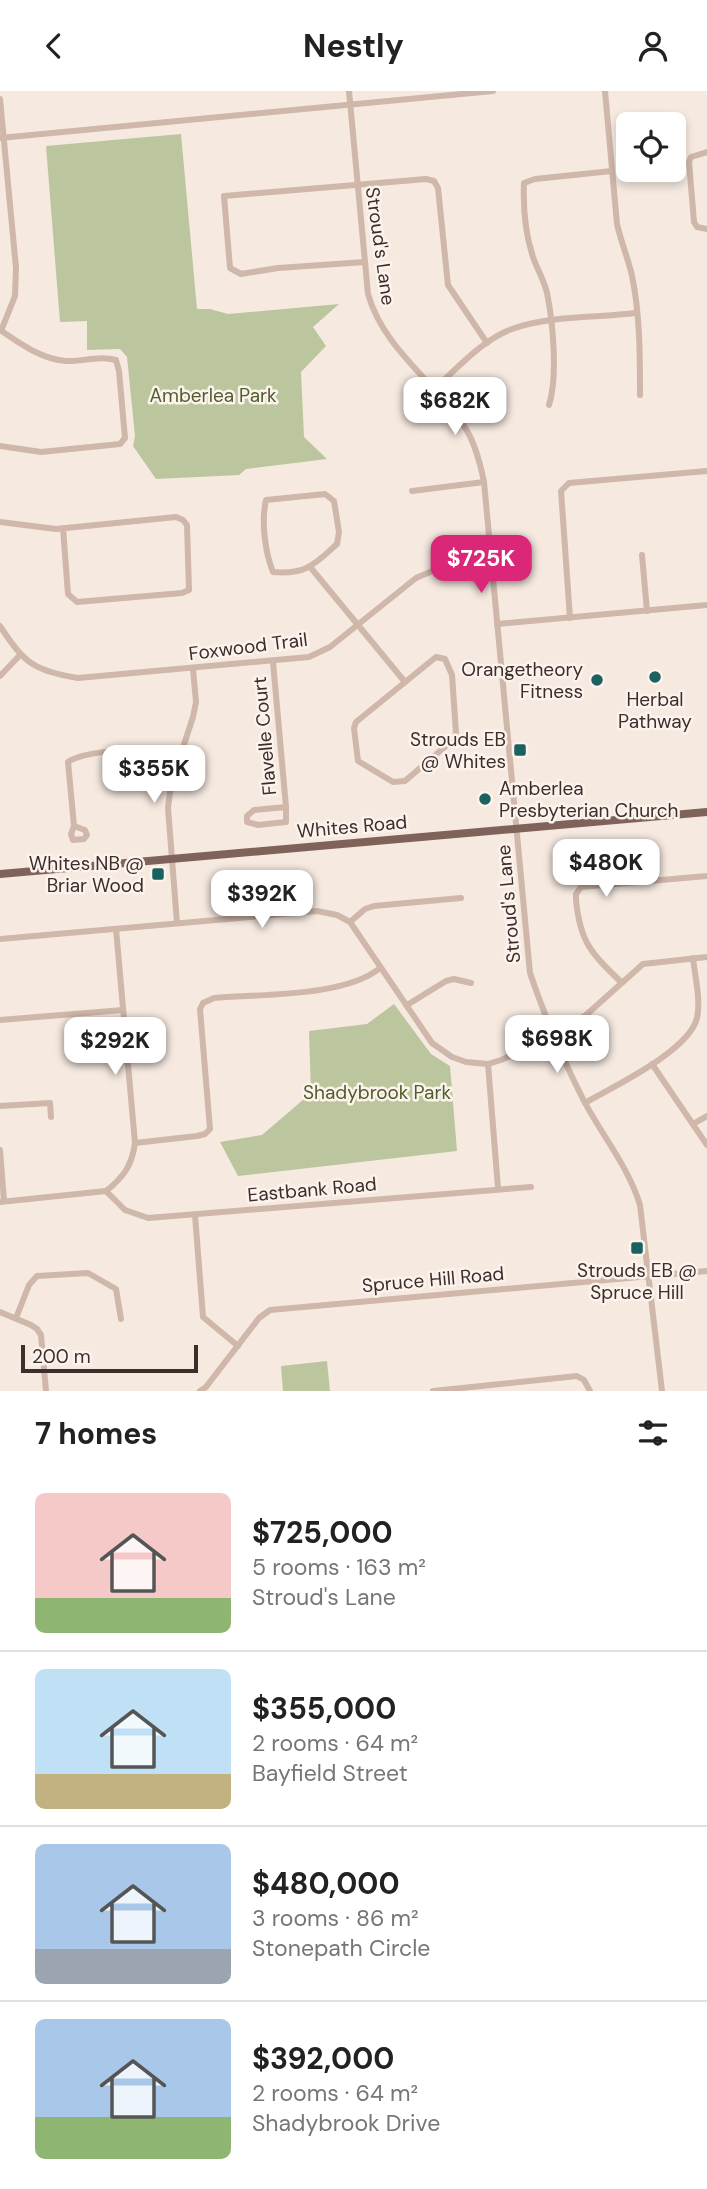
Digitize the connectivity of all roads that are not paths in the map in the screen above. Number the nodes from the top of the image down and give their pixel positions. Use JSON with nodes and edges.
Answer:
{"nodes":[{"id":1,"x":349,"y":91,"type":"edge"},
{"id":2,"x":493,"y":91,"type":"edge"},
{"id":3,"x":605,"y":91,"type":"edge"},
{"id":4,"x":0,"y":99,"type":"edge"},
{"id":5,"x":350,"y":104,"type":"junction"},
{"id":6,"x":2,"y":137,"type":"edge"},
{"id":7,"x":707,"y":152,"type":"edge"},
{"id":8,"x":612,"y":171,"type":"junction"},
{"id":9,"x":356,"y":184,"type":"junction"},
{"id":10,"x":707,"y":229,"type":"edge"},
{"id":11,"x":365,"y":262,"type":"junction"},
{"id":12,"x":636,"y":313,"type":"junction"},
{"id":13,"x":550,"y":321,"type":"junction"},
{"id":14,"x":0,"y":331,"type":"edge"},
{"id":15,"x":487,"y":343,"type":"junction"},
{"id":16,"x":434,"y":389,"type":"junction"},
{"id":17,"x":640,"y":395,"type":"dead end"},
{"id":18,"x":549,"y":405,"type":"dead end"},
{"id":19,"x":0,"y":446,"type":"edge"},
{"id":20,"x":707,"y":471,"type":"edge"},
{"id":21,"x":484,"y":482,"type":"junction"},
{"id":22,"x":412,"y":491,"type":"dead end"},
{"id":23,"x":0,"y":522,"type":"edge"},
{"id":24,"x":63,"y":528,"type":"junction"},
{"id":25,"x":642,"y":555,"type":"dead end"},
{"id":26,"x":492,"y":561,"type":"junction"},
{"id":27,"x":311,"y":568,"type":"junction"},
{"id":28,"x":707,"y":605,"type":"edge"},
{"id":29,"x":647,"y":611,"type":"junction"},
{"id":30,"x":570,"y":618,"type":"junction"},
{"id":31,"x":359,"y":624,"type":"junction"},
{"id":32,"x":497,"y":624,"type":"junction"},
{"id":33,"x":0,"y":626,"type":"edge"},
{"id":34,"x":20,"y":655,"type":"junction"},
{"id":35,"x":273,"y":662,"type":"junction"},
{"id":36,"x":193,"y":669,"type":"junction"},
{"id":37,"x":0,"y":676,"type":"edge"},
{"id":38,"x":405,"y":681,"type":"junction"},
{"id":39,"x":180,"y":757,"type":"junction"},
{"id":40,"x":286,"y":807,"type":"junction"},
{"id":41,"x":707,"y":812,"type":"edge"},
{"id":42,"x":74,"y":827,"type":"dead end"},
{"id":43,"x":516,"y":828,"type":"junction"},
{"id":44,"x":171,"y":859,"type":"junction"},
{"id":45,"x":0,"y":874,"type":"edge"},
{"id":46,"x":707,"y":876,"type":"edge"},
{"id":47,"x":461,"y":898,"type":"dead end"},
{"id":48,"x":350,"y":922,"type":"junction"},
{"id":49,"x":177,"y":923,"type":"junction"},
{"id":50,"x":116,"y":929,"type":"junction"},
{"id":51,"x":0,"y":939,"type":"edge"},
{"id":52,"x":707,"y":957,"type":"edge"},
{"id":53,"x":693,"y":958,"type":"junction"},
{"id":54,"x":380,"y":968,"type":"junction"},
{"id":55,"x":621,"y":982,"type":"junction"},
{"id":56,"x":471,"y":983,"type":"dead end"},
{"id":57,"x":407,"y":1005,"type":"junction"},
{"id":58,"x":122,"y":1010,"type":"junction"},
{"id":59,"x":0,"y":1020,"type":"edge"},
{"id":60,"x":554,"y":1035,"type":"junction"},
{"id":61,"x":488,"y":1064,"type":"junction"},
{"id":62,"x":652,"y":1064,"type":"junction"},
{"id":63,"x":585,"y":1103,"type":"junction"},
{"id":64,"x":0,"y":1106,"type":"edge"},
{"id":65,"x":707,"y":1116,"type":"edge"},
{"id":66,"x":51,"y":1117,"type":"dead end"},
{"id":67,"x":693,"y":1124,"type":"junction"},
{"id":68,"x":135,"y":1143,"type":"junction"},
{"id":69,"x":707,"y":1145,"type":"edge"},
{"id":70,"x":0,"y":1150,"type":"edge"},
{"id":71,"x":531,"y":1187,"type":"dead end"},
{"id":72,"x":498,"y":1188,"type":"junction"},
{"id":73,"x":106,"y":1191,"type":"junction"},
{"id":74,"x":2,"y":1202,"type":"edge"},
{"id":75,"x":195,"y":1215,"type":"junction"},
{"id":76,"x":707,"y":1271,"type":"edge"},
{"id":77,"x":648,"y":1276,"type":"junction"},
{"id":78,"x":0,"y":1312,"type":"edge"},
{"id":79,"x":16,"y":1318,"type":"junction"},
{"id":80,"x":121,"y":1319,"type":"dead end"},
{"id":81,"x":238,"y":1346,"type":"junction"},
{"id":82,"x":46,"y":1391,"type":"edge"},
{"id":83,"x":200,"y":1391,"type":"edge"},
{"id":84,"x":433,"y":1391,"type":"edge"},
{"id":85,"x":590,"y":1391,"type":"edge"},
{"id":86,"x":662,"y":1391,"type":"edge"}],
"edges":[{"from":1,"to":5,"type":"street","name":"Stroud's Lane"},
{"from":2,"to":5,"type":"street"},
{"from":3,"to":8,"type":"street"},
{"from":4,"to":6,"type":"street"},
{"from":5,"to":6,"type":"street"},
{"from":5,"to":9,"type":"street","name":"Stroud's Lane"},
{"from":6,"to":14,"type":"street"},
{"from":7,"to":10,"type":"street"},
{"from":8,"to":12,"type":"street"},
{"from":8,"to":13,"type":"street"},
{"from":9,"to":11,"type":"street","name":"Stroud's Lane"},
{"from":9,"to":11,"type":"street"},
{"from":9,"to":15,"type":"street"},
{"from":11,"to":16,"type":"street","name":"Stroud's Lane"},
{"from":12,"to":13,"type":"street"},
{"from":12,"to":17,"type":"street"},
{"from":13,"to":15,"type":"street"},
{"from":13,"to":18,"type":"street"},
{"from":14,"to":19,"type":"street"},
{"from":15,"to":16,"type":"street"},
{"from":16,"to":21,"type":"street","name":"Stroud's Lane"},
{"from":20,"to":30,"type":"street"},
{"from":21,"to":22,"type":"street"},
{"from":21,"to":26,"type":"street","name":"Stroud's Lane"},
{"from":23,"to":24,"type":"street"},
{"from":24,"to":24,"type":"street"},
{"from":25,"to":29,"type":"street"},
{"from":26,"to":31,"type":"street","name":"Foxwood Trail"},
{"from":26,"to":32,"type":"street","name":"Stroud's Lane"},
{"from":27,"to":27,"type":"street"},
{"from":27,"to":31,"type":"street"},
{"from":28,"to":29,"type":"street"},
{"from":29,"to":30,"type":"street"},
{"from":30,"to":32,"type":"street"},
{"from":31,"to":35,"type":"street","name":"Foxwood Trail"},
{"from":31,"to":38,"type":"street"},
{"from":32,"to":43,"type":"street","name":"Stroud's Lane"},
{"from":33,"to":34,"type":"street","name":"Foxwood Trail"},
{"from":34,"to":36,"type":"street","name":"Foxwood Trail"},
{"from":34,"to":37,"type":"street"},
{"from":35,"to":36,"type":"street","name":"Foxwood Trail"},
{"from":35,"to":40,"type":"street","name":"Flavelle Court"},
{"from":36,"to":39,"type":"street"},
{"from":38,"to":38,"type":"street"},
{"from":39,"to":42,"type":"street"},
{"from":39,"to":44,"type":"street"},
{"from":40,"to":40,"type":"street","name":"Flavelle Court"},
{"from":41,"to":43,"type":"main road","name":"Whites Road"},
{"from":43,"to":44,"type":"main road","name":"Whites Road"},
{"from":43,"to":60,"type":"street","name":"Stroud's Lane"},
{"from":44,"to":45,"type":"main road","name":"Whites Road"},
{"from":44,"to":49,"type":"street"},
{"from":46,"to":55,"type":"street"},
{"from":47,"to":48,"type":"street"},
{"from":48,"to":49,"type":"street"},
{"from":48,"to":54,"type":"street"},
{"from":49,"to":50,"type":"street"},
{"from":50,"to":51,"type":"street"},
{"from":50,"to":58,"type":"street"},
{"from":52,"to":53,"type":"street"},
{"from":53,"to":55,"type":"street"},
{"from":53,"to":62,"type":"street"},
{"from":54,"to":57,"type":"street"},
{"from":54,"to":68,"type":"street"},
{"from":55,"to":60,"type":"street"},
{"from":56,"to":57,"type":"street"},
{"from":57,"to":61,"type":"street"},
{"from":58,"to":59,"type":"street"},
{"from":58,"to":68,"type":"street"},
{"from":60,"to":61,"type":"street"},
{"from":60,"to":63,"type":"street","name":"Stroud's Lane"},
{"from":61,"to":72,"type":"street"},
{"from":62,"to":63,"type":"street"},
{"from":62,"to":67,"type":"street"},
{"from":63,"to":77,"type":"street","name":"Stroud's Lane"},
{"from":64,"to":66,"type":"street"},
{"from":65,"to":67,"type":"street"},
{"from":67,"to":69,"type":"street"},
{"from":68,"to":73,"type":"street"},
{"from":70,"to":74,"type":"street"},
{"from":71,"to":72,"type":"street","name":"Eastbank Road"},
{"from":72,"to":75,"type":"street","name":"Eastbank Road"},
{"from":73,"to":74,"type":"street"},
{"from":73,"to":75,"type":"street","name":"Eastbank Road"},
{"from":75,"to":81,"type":"street"},
{"from":76,"to":77,"type":"street","name":"Spruce Hill Road"},
{"from":77,"to":81,"type":"street","name":"Spruce Hill Road"},
{"from":77,"to":86,"type":"street","name":"Stroud's Lane"},
{"from":78,"to":79,"type":"street"},
{"from":79,"to":80,"type":"street"},
{"from":79,"to":82,"type":"street"},
{"from":81,"to":83,"type":"street","name":"Spruce Hill Road"},
{"from":84,"to":85,"type":"street"}]}
